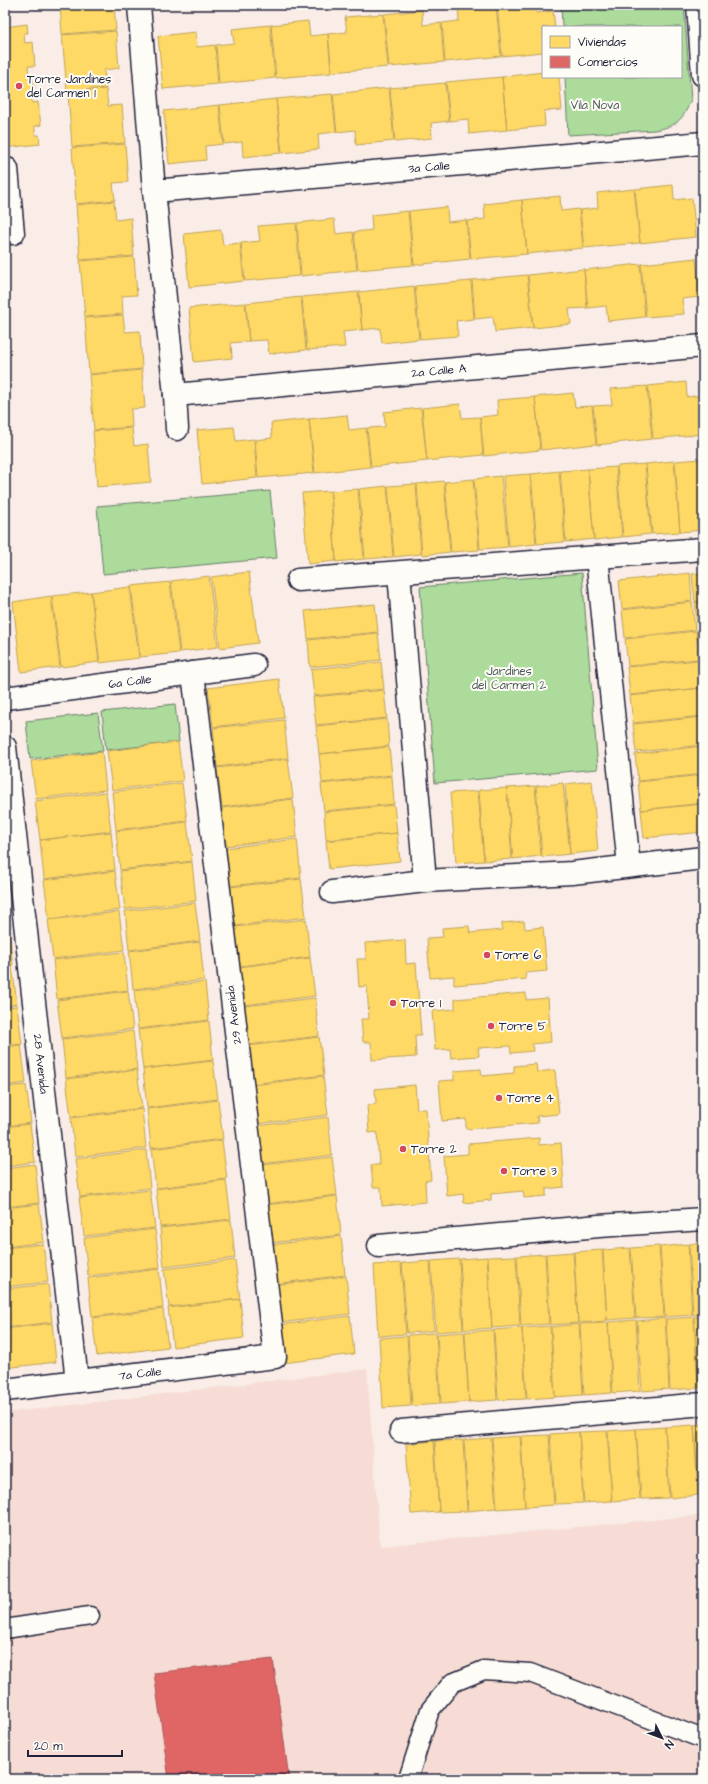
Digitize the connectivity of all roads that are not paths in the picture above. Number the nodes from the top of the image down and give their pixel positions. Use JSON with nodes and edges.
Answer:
{"nodes":[{"id":1,"x":139,"y":5,"type":"edge"},
{"id":2,"x":698,"y":5,"type":"edge"},
{"id":3,"x":703,"y":75,"type":"edge"},
{"id":4,"x":703,"y":143,"type":"edge"},
{"id":5,"x":5,"y":169,"type":"edge"},
{"id":6,"x":154,"y":191,"type":"junction"},
{"id":7,"x":13,"y":233,"type":"dead end"},
{"id":8,"x":703,"y":346,"type":"edge"},
{"id":9,"x":175,"y":395,"type":"junction"},
{"id":10,"x":177,"y":429,"type":"dead end"},
{"id":11,"x":703,"y":549,"type":"edge"},
{"id":12,"x":598,"y":557,"type":"junction"},
{"id":13,"x":398,"y":573,"type":"junction"},
{"id":14,"x":298,"y":580,"type":"dead end"},
{"id":15,"x":254,"y":665,"type":"dead end"},
{"id":16,"x":193,"y":674,"type":"junction"},
{"id":17,"x":5,"y":698,"type":"edge"},
{"id":18,"x":5,"y":747,"type":"edge"},
{"id":19,"x":703,"y":858,"type":"edge"},
{"id":20,"x":629,"y":866,"type":"junction"},
{"id":21,"x":425,"y":881,"type":"junction"},
{"id":22,"x":332,"y":892,"type":"dead end"},
{"id":23,"x":703,"y":1219,"type":"edge"},
{"id":24,"x":379,"y":1246,"type":"dead end"},
{"id":25,"x":275,"y":1357,"type":"joint"},
{"id":26,"x":77,"y":1381,"type":"junction"},
{"id":27,"x":5,"y":1390,"type":"edge"},
{"id":28,"x":703,"y":1404,"type":"edge"},
{"id":29,"x":401,"y":1431,"type":"dead end"},
{"id":30,"x":90,"y":1616,"type":"dead end"},
{"id":31,"x":5,"y":1629,"type":"edge"},
{"id":32,"x":703,"y":1740,"type":"edge"},
{"id":33,"x":408,"y":1779,"type":"edge"}],
"edges":[{"from":1,"to":6,"type":"street"},
{"from":2,"to":3,"type":"street"},
{"from":4,"to":6,"type":"street","name":"3a Calle"},
{"from":5,"to":7,"type":"street"},
{"from":6,"to":9,"type":"street"},
{"from":8,"to":9,"type":"street","name":"2a Calle A"},
{"from":9,"to":10,"type":"street"},
{"from":11,"to":12,"type":"street"},
{"from":12,"to":13,"type":"street"},
{"from":12,"to":20,"type":"street"},
{"from":13,"to":14,"type":"street"},
{"from":13,"to":21,"type":"street"},
{"from":15,"to":16,"type":"street","name":"6a Calle"},
{"from":16,"to":17,"type":"street","name":"6a Calle"},
{"from":16,"to":25,"type":"street","name":"29 Avenida"},
{"from":18,"to":26,"type":"street","name":"28 Avenida"},
{"from":19,"to":20,"type":"street"},
{"from":20,"to":21,"type":"street"},
{"from":21,"to":22,"type":"street"},
{"from":23,"to":24,"type":"street"},
{"from":25,"to":26,"type":"street","name":"7a Calle"},
{"from":26,"to":27,"type":"street","name":"7a Calle"},
{"from":28,"to":29,"type":"street"},
{"from":30,"to":31,"type":"lane"},
{"from":32,"to":33,"type":"lane"}]}
